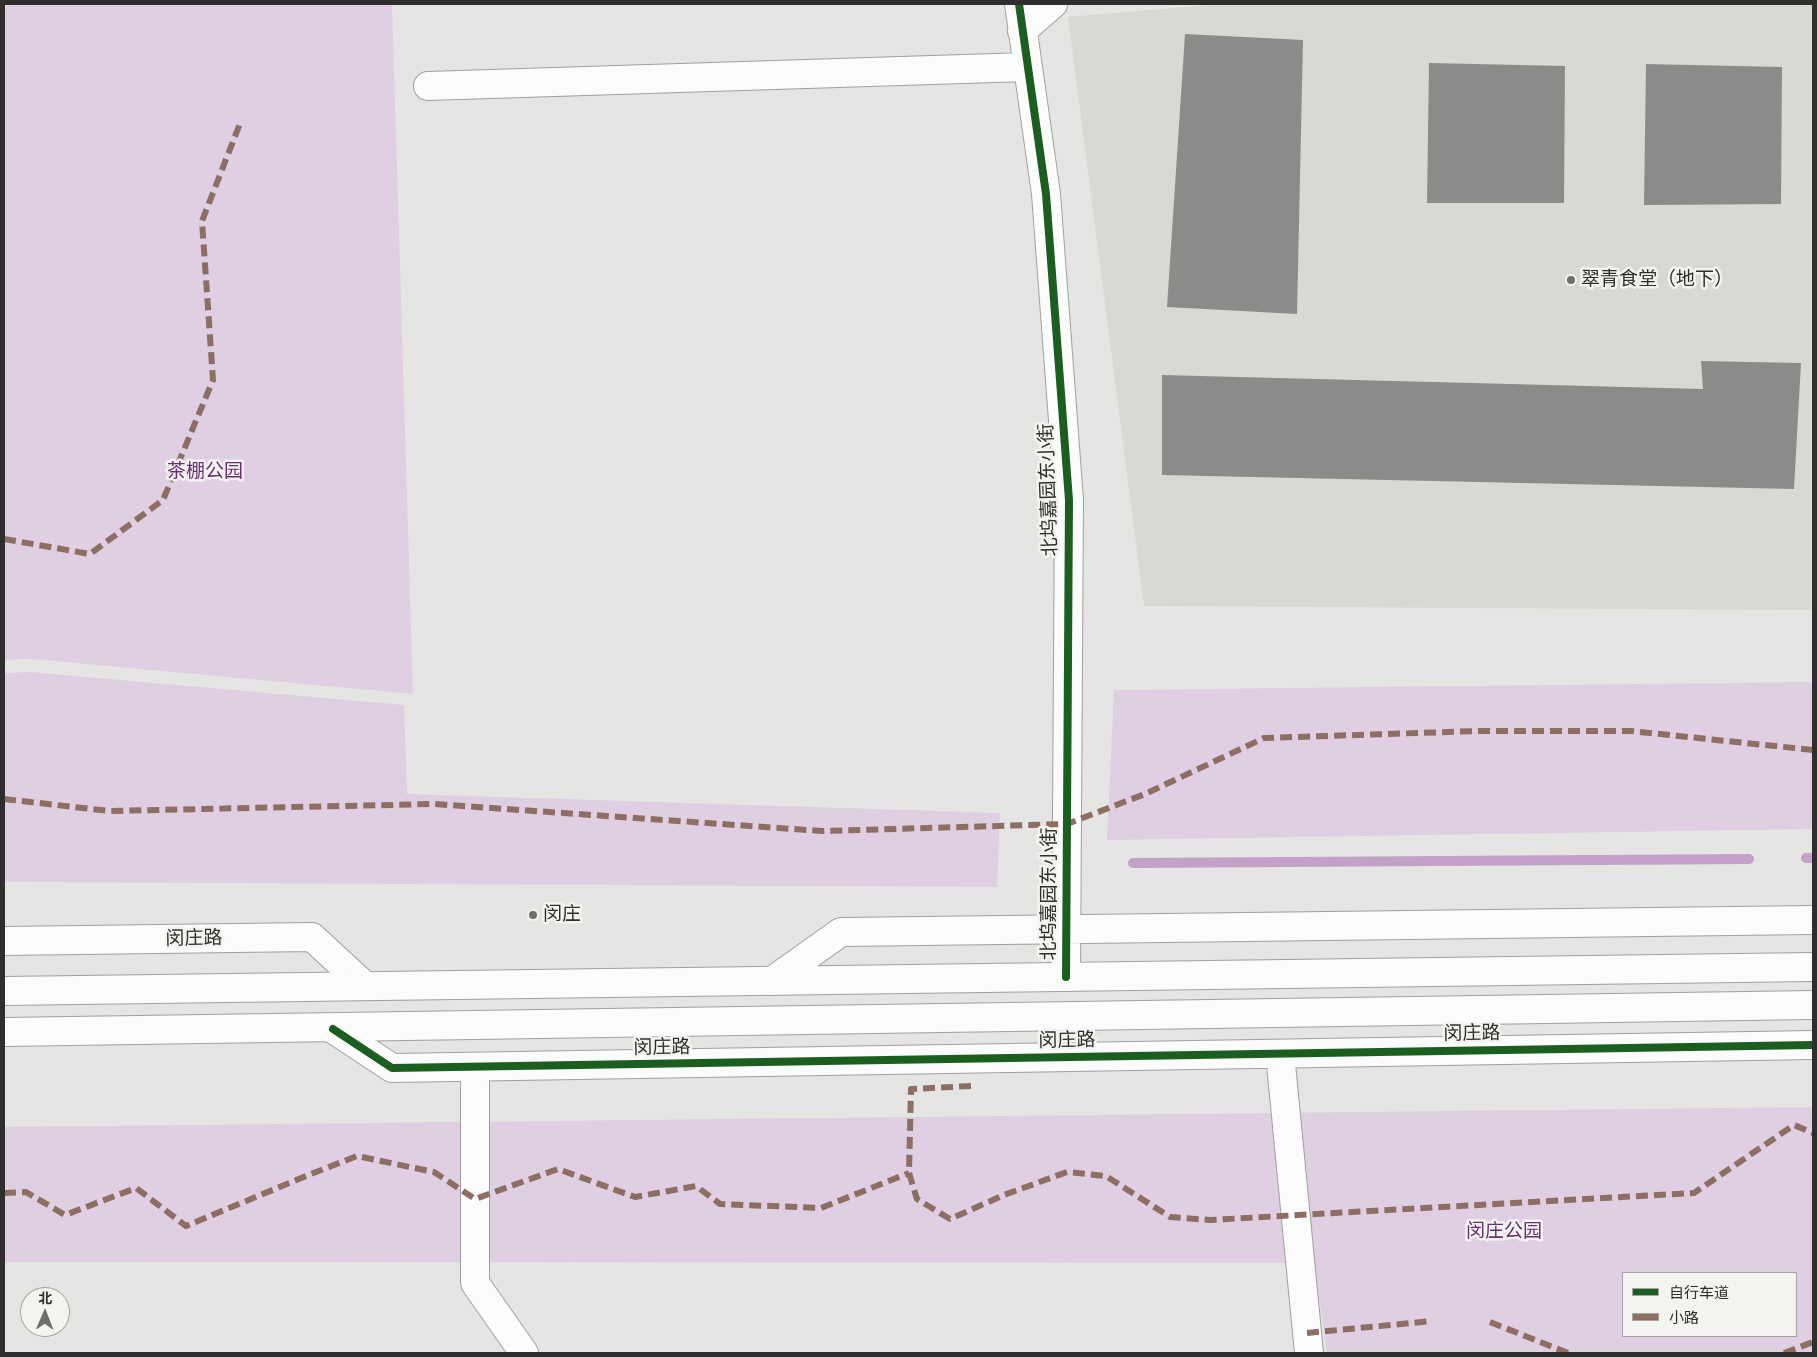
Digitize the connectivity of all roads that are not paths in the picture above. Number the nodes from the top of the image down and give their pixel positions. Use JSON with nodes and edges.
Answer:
{"nodes":[{"id":1,"x":1019,"y":4,"type":"edge"},
{"id":2,"x":1053,"y":4,"type":"edge"},
{"id":3,"x":1022,"y":31,"type":"junction"},
{"id":4,"x":1027,"y":67,"type":"junction"},
{"id":5,"x":428,"y":86,"type":"dead end"},
{"id":6,"x":1813,"y":920,"type":"edge"},
{"id":7,"x":1066,"y":930,"type":"junction"},
{"id":8,"x":4,"y":941,"type":"edge"},
{"id":9,"x":1813,"y":967,"type":"edge"},
{"id":10,"x":1066,"y":977,"type":"junction"},
{"id":11,"x":772,"y":981,"type":"junction"},
{"id":12,"x":365,"y":986,"type":"junction"},
{"id":13,"x":4,"y":990,"type":"edge"},
{"id":14,"x":1813,"y":1006,"type":"edge"},
{"id":15,"x":333,"y":1029,"type":"junction"},
{"id":16,"x":4,"y":1032,"type":"edge"},
{"id":17,"x":1813,"y":1045,"type":"edge"},
{"id":18,"x":1280,"y":1054,"type":"junction"},
{"id":19,"x":475,"y":1067,"type":"junction"},
{"id":20,"x":524,"y":1353,"type":"edge"},
{"id":21,"x":1309,"y":1353,"type":"edge"}],
"edges":[{"from":1,"to":3,"type":"street","name":"北坞嘉园东小街"},
{"from":2,"to":3,"type":"street"},
{"from":3,"to":4,"type":"street","name":"北坞嘉园东小街"},
{"from":4,"to":5,"type":"street"},
{"from":4,"to":7,"type":"street","name":"北坞嘉园东小街"},
{"from":6,"to":7,"type":"street"},
{"from":7,"to":10,"type":"street","name":"北坞嘉园东小街"},
{"from":7,"to":11,"type":"street"},
{"from":8,"to":12,"type":"street","name":"闵庄路"},
{"from":9,"to":10,"type":"street"},
{"from":10,"to":11,"type":"street"},
{"from":11,"to":12,"type":"street"},
{"from":12,"to":13,"type":"street"},
{"from":14,"to":15,"type":"street","name":"闵庄路"},
{"from":15,"to":16,"type":"street","name":"闵庄路"},
{"from":15,"to":19,"type":"street","name":"闵庄路"},
{"from":17,"to":18,"type":"street","name":"闵庄路"},
{"from":18,"to":19,"type":"street","name":"闵庄路"},
{"from":18,"to":21,"type":"street"},
{"from":19,"to":20,"type":"street"}]}
